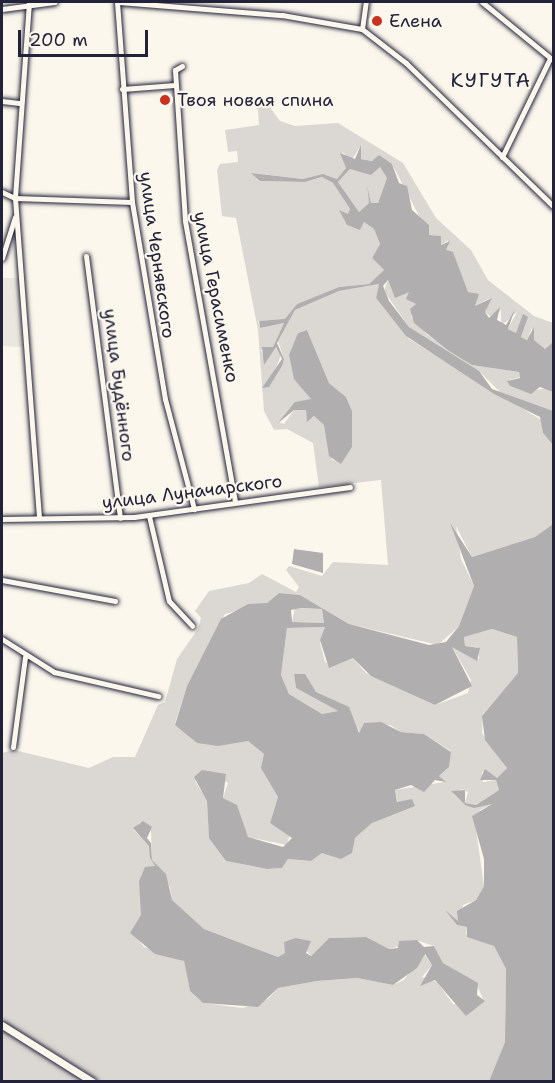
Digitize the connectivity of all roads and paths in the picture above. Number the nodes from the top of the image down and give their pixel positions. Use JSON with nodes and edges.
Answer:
{"nodes":[{"id":1,"x":29,"y":2,"type":"edge"},
{"id":2,"x":55,"y":2,"type":"edge"},
{"id":3,"x":118,"y":2,"type":"edge"},
{"id":4,"x":366,"y":2,"type":"edge"},
{"id":5,"x":482,"y":2,"type":"edge"},
{"id":6,"x":28,"y":8,"type":"junction"},
{"id":7,"x":2,"y":9,"type":"edge"},
{"id":8,"x":362,"y":29,"type":"junction"},
{"id":9,"x":552,"y":59,"type":"edge"},
{"id":10,"x":182,"y":66,"type":"dead end"},
{"id":11,"x":175,"y":85,"type":"junction"},
{"id":12,"x":122,"y":89,"type":"junction"},
{"id":13,"x":2,"y":102,"type":"edge"},
{"id":14,"x":20,"y":104,"type":"junction"},
{"id":15,"x":502,"y":157,"type":"junction"},
{"id":16,"x":2,"y":192,"type":"edge"},
{"id":17,"x":15,"y":198,"type":"junction"},
{"id":18,"x":132,"y":202,"type":"junction"},
{"id":19,"x":554,"y":207,"type":"edge"},
{"id":20,"x":16,"y":212,"type":"junction"},
{"id":21,"x":86,"y":256,"type":"dead end"},
{"id":22,"x":2,"y":258,"type":"edge"},
{"id":23,"x":350,"y":487,"type":"dead end"},
{"id":24,"x":235,"y":502,"type":"junction"},
{"id":25,"x":194,"y":509,"type":"junction"},
{"id":26,"x":149,"y":516,"type":"junction"},
{"id":27,"x":39,"y":518,"type":"junction"},
{"id":28,"x":120,"y":518,"type":"junction"},
{"id":29,"x":2,"y":519,"type":"edge"},
{"id":30,"x":2,"y":580,"type":"edge"},
{"id":31,"x":115,"y":601,"type":"dead end"},
{"id":32,"x":192,"y":626,"type":"dead end"},
{"id":33,"x":2,"y":639,"type":"edge"},
{"id":34,"x":25,"y":657,"type":"junction"},
{"id":35,"x":158,"y":696,"type":"dead end"},
{"id":36,"x":13,"y":747,"type":"dead end"},
{"id":37,"x":2,"y":1025,"type":"edge"},
{"id":38,"x":93,"y":1082,"type":"edge"}],
"edges":[{"from":1,"to":6,"type":"street"},
{"from":2,"to":6,"type":"street"},
{"from":3,"to":8,"type":"street"},
{"from":3,"to":12,"type":"street","name":"улица Чернявского"},
{"from":4,"to":8,"type":"street"},
{"from":5,"to":9,"type":"street"},
{"from":6,"to":7,"type":"street"},
{"from":6,"to":14,"type":"street"},
{"from":8,"to":15,"type":"street"},
{"from":9,"to":15,"type":"street"},
{"from":10,"to":11,"type":"street","name":"улица Герасименко"},
{"from":11,"to":12,"type":"street"},
{"from":11,"to":24,"type":"street","name":"улица Герасименко"},
{"from":12,"to":18,"type":"street","name":"улица Чернявского"},
{"from":13,"to":14,"type":"street"},
{"from":14,"to":17,"type":"street"},
{"from":15,"to":19,"type":"street"},
{"from":16,"to":17,"type":"street"},
{"from":17,"to":18,"type":"street"},
{"from":17,"to":20,"type":"street"},
{"from":18,"to":25,"type":"street","name":"улица Чернявского"},
{"from":20,"to":22,"type":"street"},
{"from":20,"to":27,"type":"street"},
{"from":21,"to":28,"type":"street","name":"улица Будённого"},
{"from":23,"to":24,"type":"street","name":"улица Луначарского"},
{"from":24,"to":25,"type":"street","name":"улица Луначарского"},
{"from":25,"to":26,"type":"street","name":"улица Луначарского"},
{"from":26,"to":28,"type":"street","name":"улица Луначарского"},
{"from":26,"to":32,"type":"street"},
{"from":27,"to":28,"type":"street","name":"улица Луначарского"},
{"from":27,"to":29,"type":"street","name":"улица Луначарского"},
{"from":30,"to":31,"type":"street"},
{"from":33,"to":34,"type":"street"},
{"from":34,"to":35,"type":"street"},
{"from":34,"to":36,"type":"street"},
{"from":37,"to":38,"type":"main road"}]}
